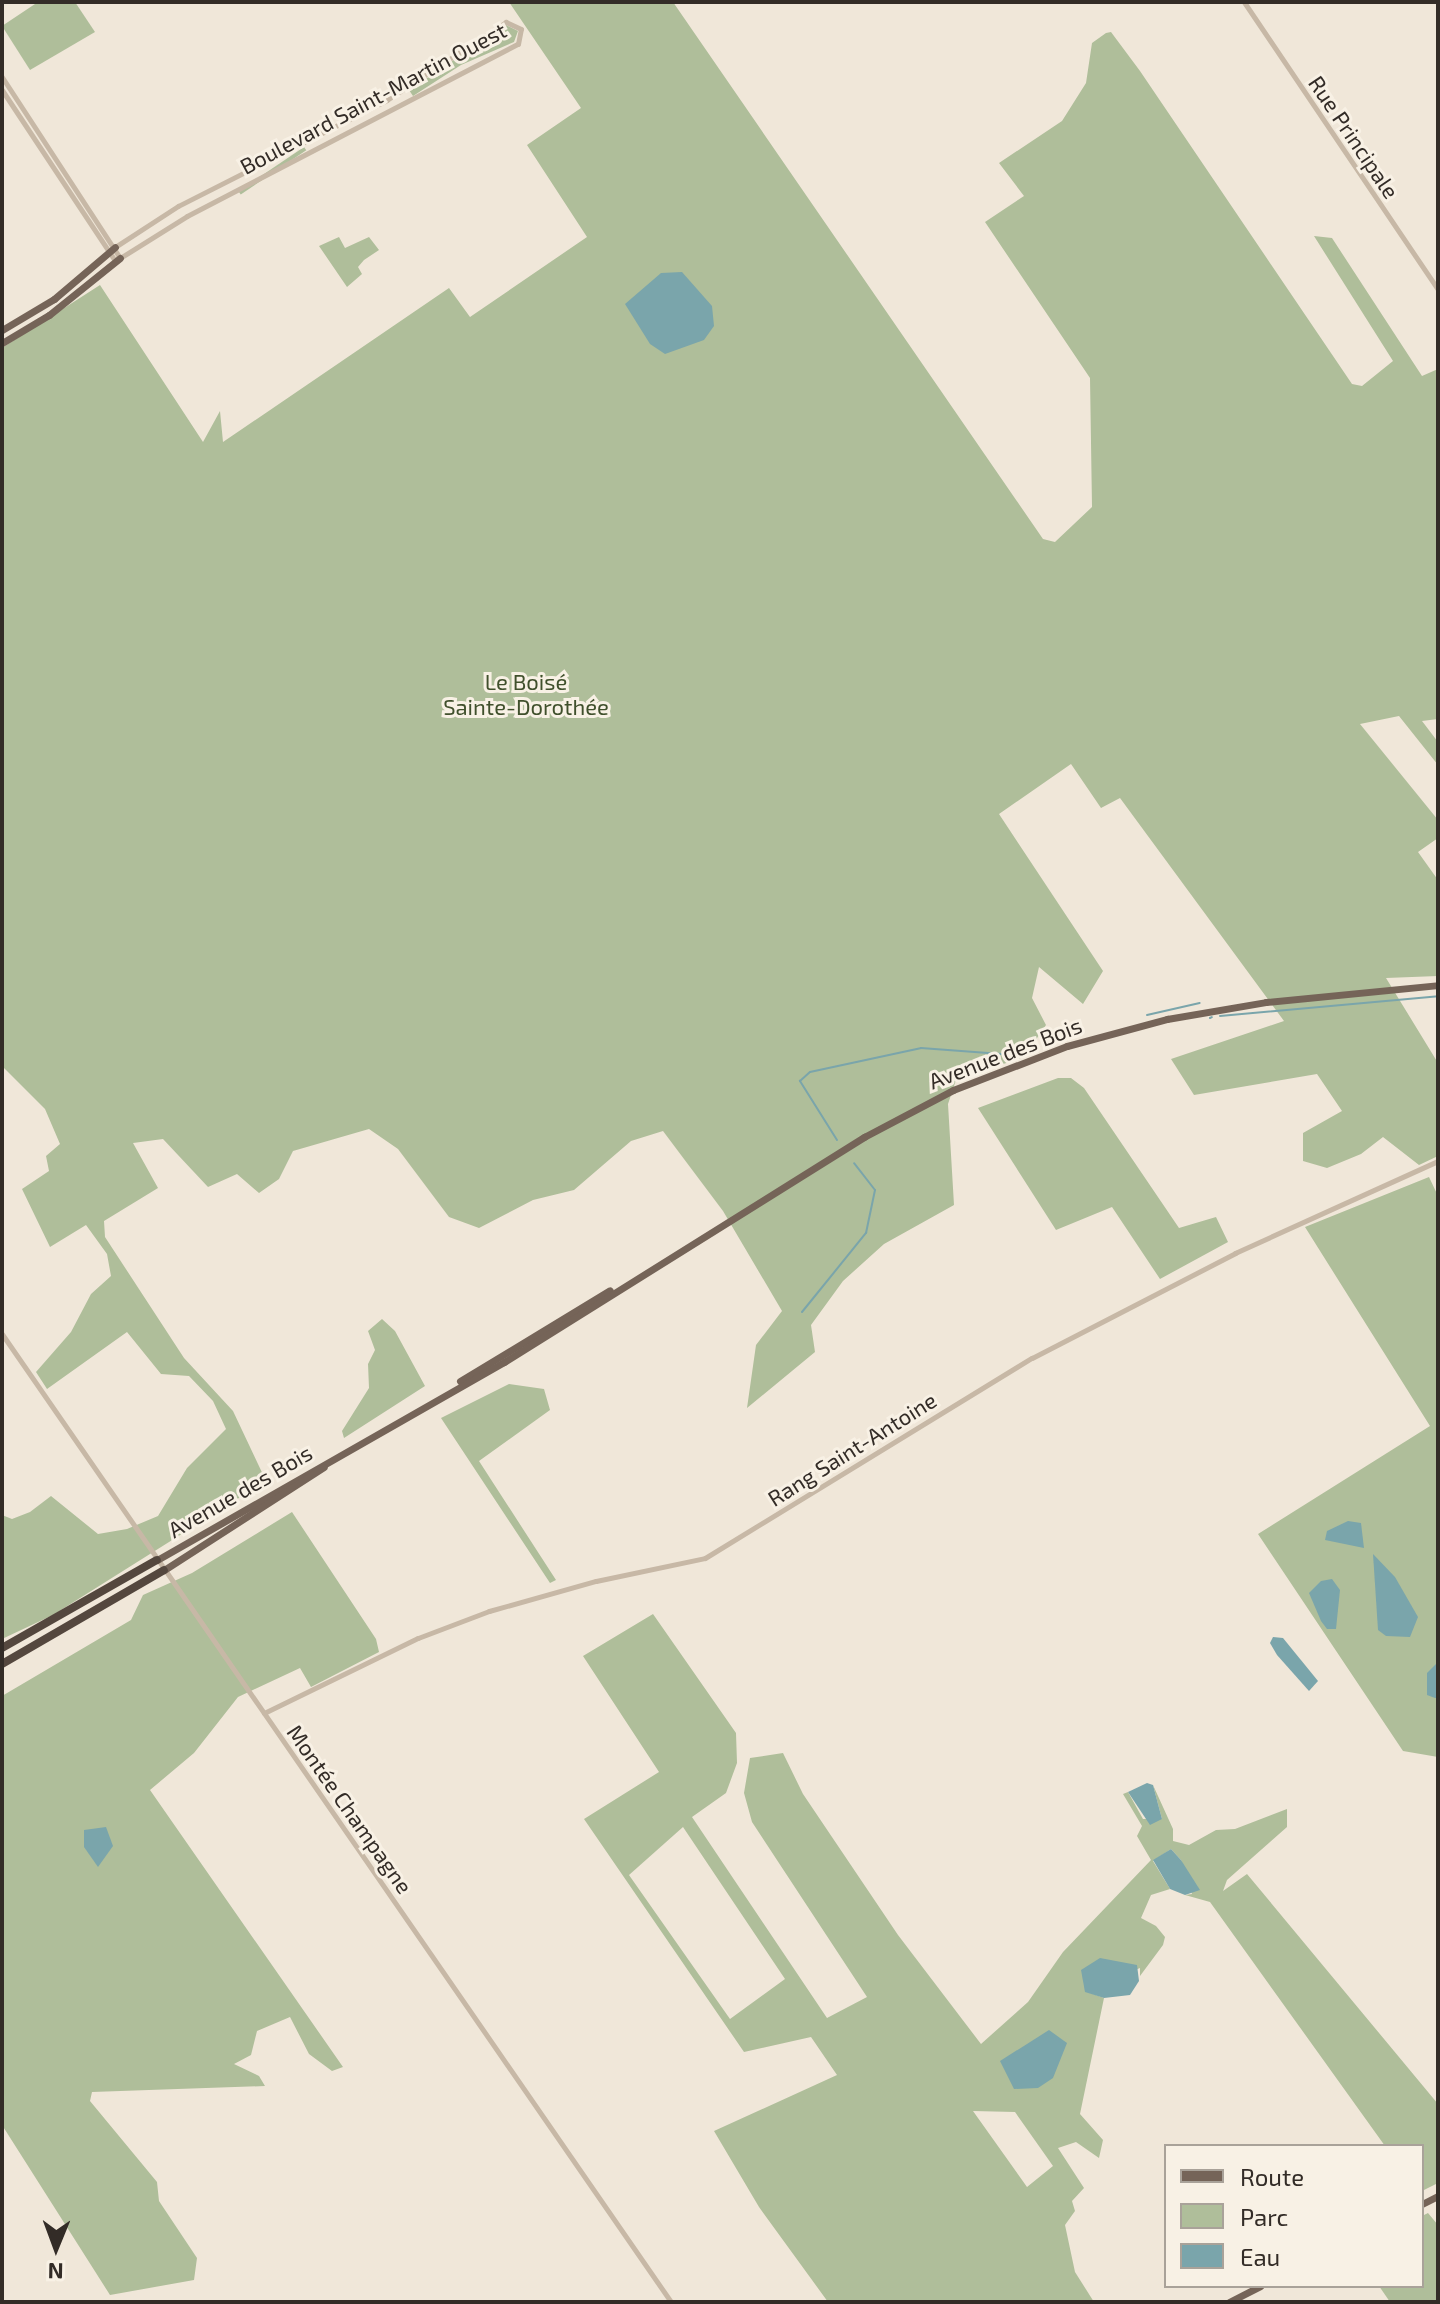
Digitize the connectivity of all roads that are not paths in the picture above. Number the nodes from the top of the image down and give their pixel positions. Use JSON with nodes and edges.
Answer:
{"nodes":[{"id":1,"x":1244,"y":2,"type":"edge"},
{"id":2,"x":2,"y":77,"type":"edge"},
{"id":3,"x":2,"y":90,"type":"edge"},
{"id":4,"x":112,"y":249,"type":"junction"},
{"id":5,"x":118,"y":260,"type":"junction"},
{"id":6,"x":1438,"y":290,"type":"edge"},
{"id":7,"x":2,"y":330,"type":"edge"},
{"id":8,"x":2,"y":343,"type":"edge"},
{"id":9,"x":1438,"y":985,"type":"edge"},
{"id":10,"x":1438,"y":1161,"type":"edge"},
{"id":11,"x":2,"y":1334,"type":"edge"},
{"id":12,"x":342,"y":1454,"type":"junction"},
{"id":13,"x":157,"y":1560,"type":"junction"},
{"id":14,"x":164,"y":1570,"type":"junction"},
{"id":15,"x":2,"y":1648,"type":"edge"},
{"id":16,"x":2,"y":1664,"type":"edge"},
{"id":17,"x":264,"y":1713,"type":"junction"},
{"id":18,"x":1256,"y":2288,"type":"edge"},
{"id":19,"x":671,"y":2302,"type":"edge"},
{"id":20,"x":1229,"y":2302,"type":"edge"}],
"edges":[{"from":1,"to":6,"type":"street","name":"Rue Principale"},
{"from":2,"to":4,"type":"street"},
{"from":3,"to":4,"type":"street"},
{"from":4,"to":5,"type":"street"},
{"from":4,"to":5,"type":"street","name":"Boulevard Saint-Martin Ouest"},
{"from":4,"to":7,"type":"main road","name":"Boulevard Saint-Martin Ouest"},
{"from":5,"to":8,"type":"main road","name":"Boulevard Saint-Martin Ouest"},
{"from":9,"to":12,"type":"main road","name":"Avenue des Bois"},
{"from":10,"to":17,"type":"street","name":"Rang Saint-Antoine"},
{"from":11,"to":13,"type":"street","name":"Montée Champagne"},
{"from":12,"to":13,"type":"main road","name":"Avenue des Bois"},
{"from":12,"to":14,"type":"main road","name":"Avenue des Bois"},
{"from":13,"to":14,"type":"street","name":"Montée Champagne"},
{"from":13,"to":15,"type":"highway"},
{"from":14,"to":16,"type":"highway"},
{"from":14,"to":17,"type":"street","name":"Montée Champagne"},
{"from":17,"to":19,"type":"street","name":"Montée Champagne"},
{"from":18,"to":20,"type":"main road"}]}
